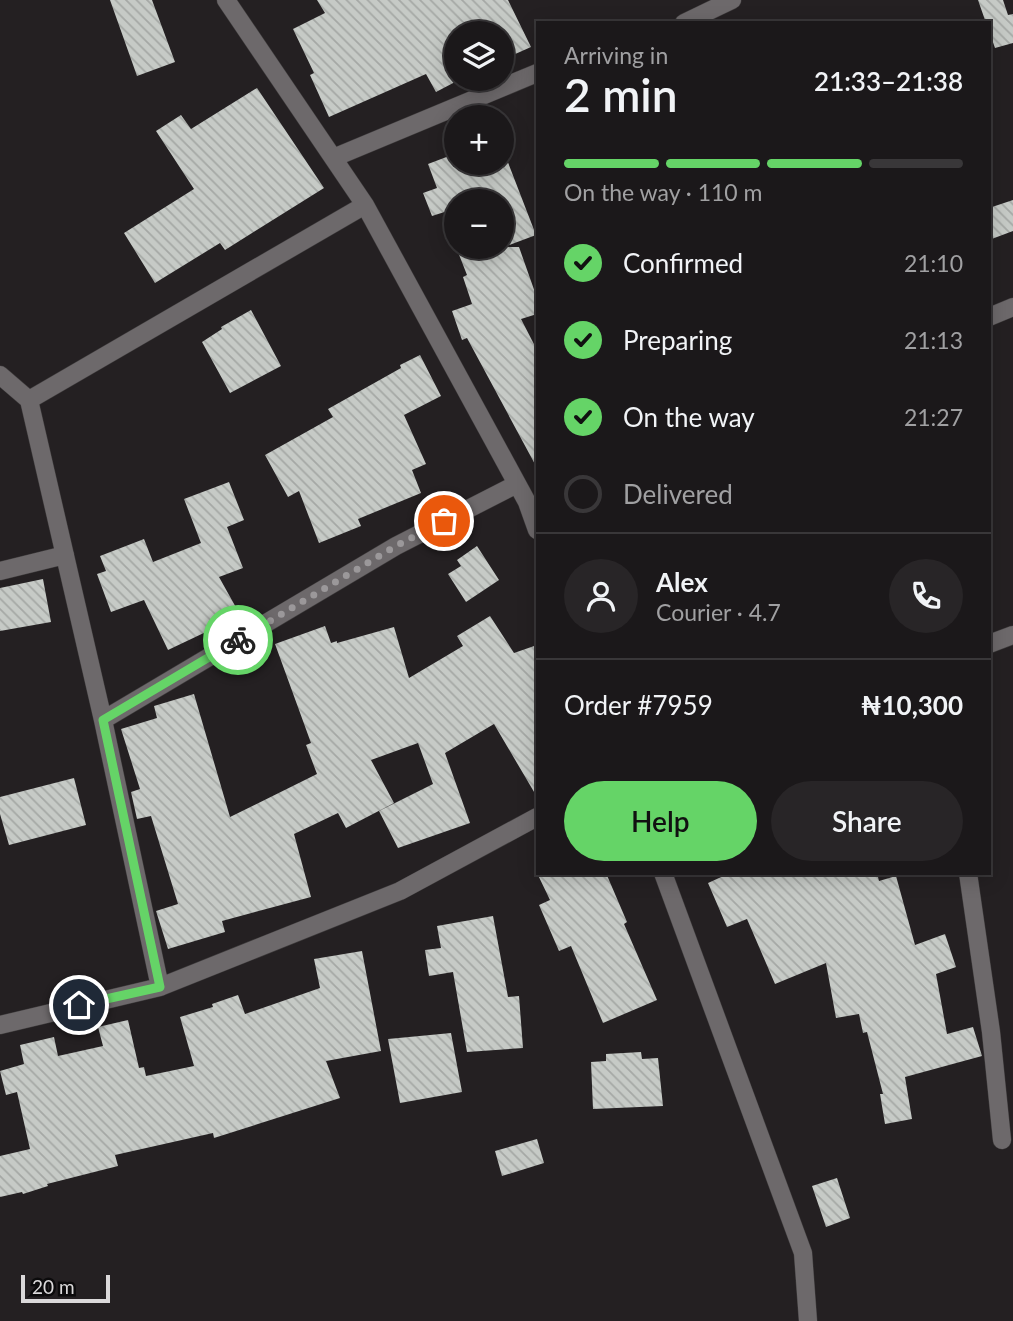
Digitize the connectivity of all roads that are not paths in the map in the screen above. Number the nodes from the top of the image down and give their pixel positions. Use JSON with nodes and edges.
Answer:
{"nodes":[{"id":1,"x":226,"y":0,"type":"edge"},
{"id":2,"x":732,"y":0,"type":"edge"},
{"id":3,"x":688,"y":21,"type":"edge"},
{"id":4,"x":536,"y":73,"type":"edge"},
{"id":5,"x":333,"y":158,"type":"junction"},
{"id":6,"x":365,"y":205,"type":"junction"},
{"id":7,"x":1013,"y":307,"type":"edge"},
{"id":8,"x":991,"y":316,"type":"edge"},
{"id":9,"x":0,"y":375,"type":"edge"},
{"id":10,"x":29,"y":400,"type":"junction"},
{"id":11,"x":517,"y":484,"type":"junction"},
{"id":12,"x":532,"y":499,"type":"edge"},
{"id":13,"x":536,"y":524,"type":"edge"},
{"id":14,"x":65,"y":555,"type":"junction"},
{"id":15,"x":0,"y":571,"type":"edge"},
{"id":16,"x":1013,"y":635,"type":"edge"},
{"id":17,"x":991,"y":643,"type":"edge"},
{"id":18,"x":103,"y":720,"type":"junction"},
{"id":19,"x":536,"y":818,"type":"edge"},
{"id":20,"x":664,"y":875,"type":"edge"},
{"id":21,"x":968,"y":875,"type":"edge"},
{"id":22,"x":160,"y":987,"type":"junction"},
{"id":23,"x":0,"y":1024,"type":"edge"},
{"id":24,"x":1002,"y":1140,"type":"dead end"},
{"id":25,"x":808,"y":1321,"type":"edge"}],
"edges":[{"from":1,"to":5,"type":"street"},
{"from":2,"to":3,"type":"street"},
{"from":4,"to":5,"type":"street"},
{"from":5,"to":6,"type":"street"},
{"from":6,"to":10,"type":"street"},
{"from":6,"to":11,"type":"street"},
{"from":7,"to":8,"type":"street"},
{"from":9,"to":10,"type":"street"},
{"from":10,"to":14,"type":"street"},
{"from":11,"to":12,"type":"street"},
{"from":11,"to":18,"type":"street"},
{"from":12,"to":13,"type":"street"},
{"from":14,"to":15,"type":"street"},
{"from":14,"to":18,"type":"street"},
{"from":16,"to":17,"type":"street"},
{"from":18,"to":22,"type":"street"},
{"from":19,"to":22,"type":"street"},
{"from":20,"to":25,"type":"street"},
{"from":21,"to":24,"type":"street"},
{"from":22,"to":23,"type":"street"}]}
